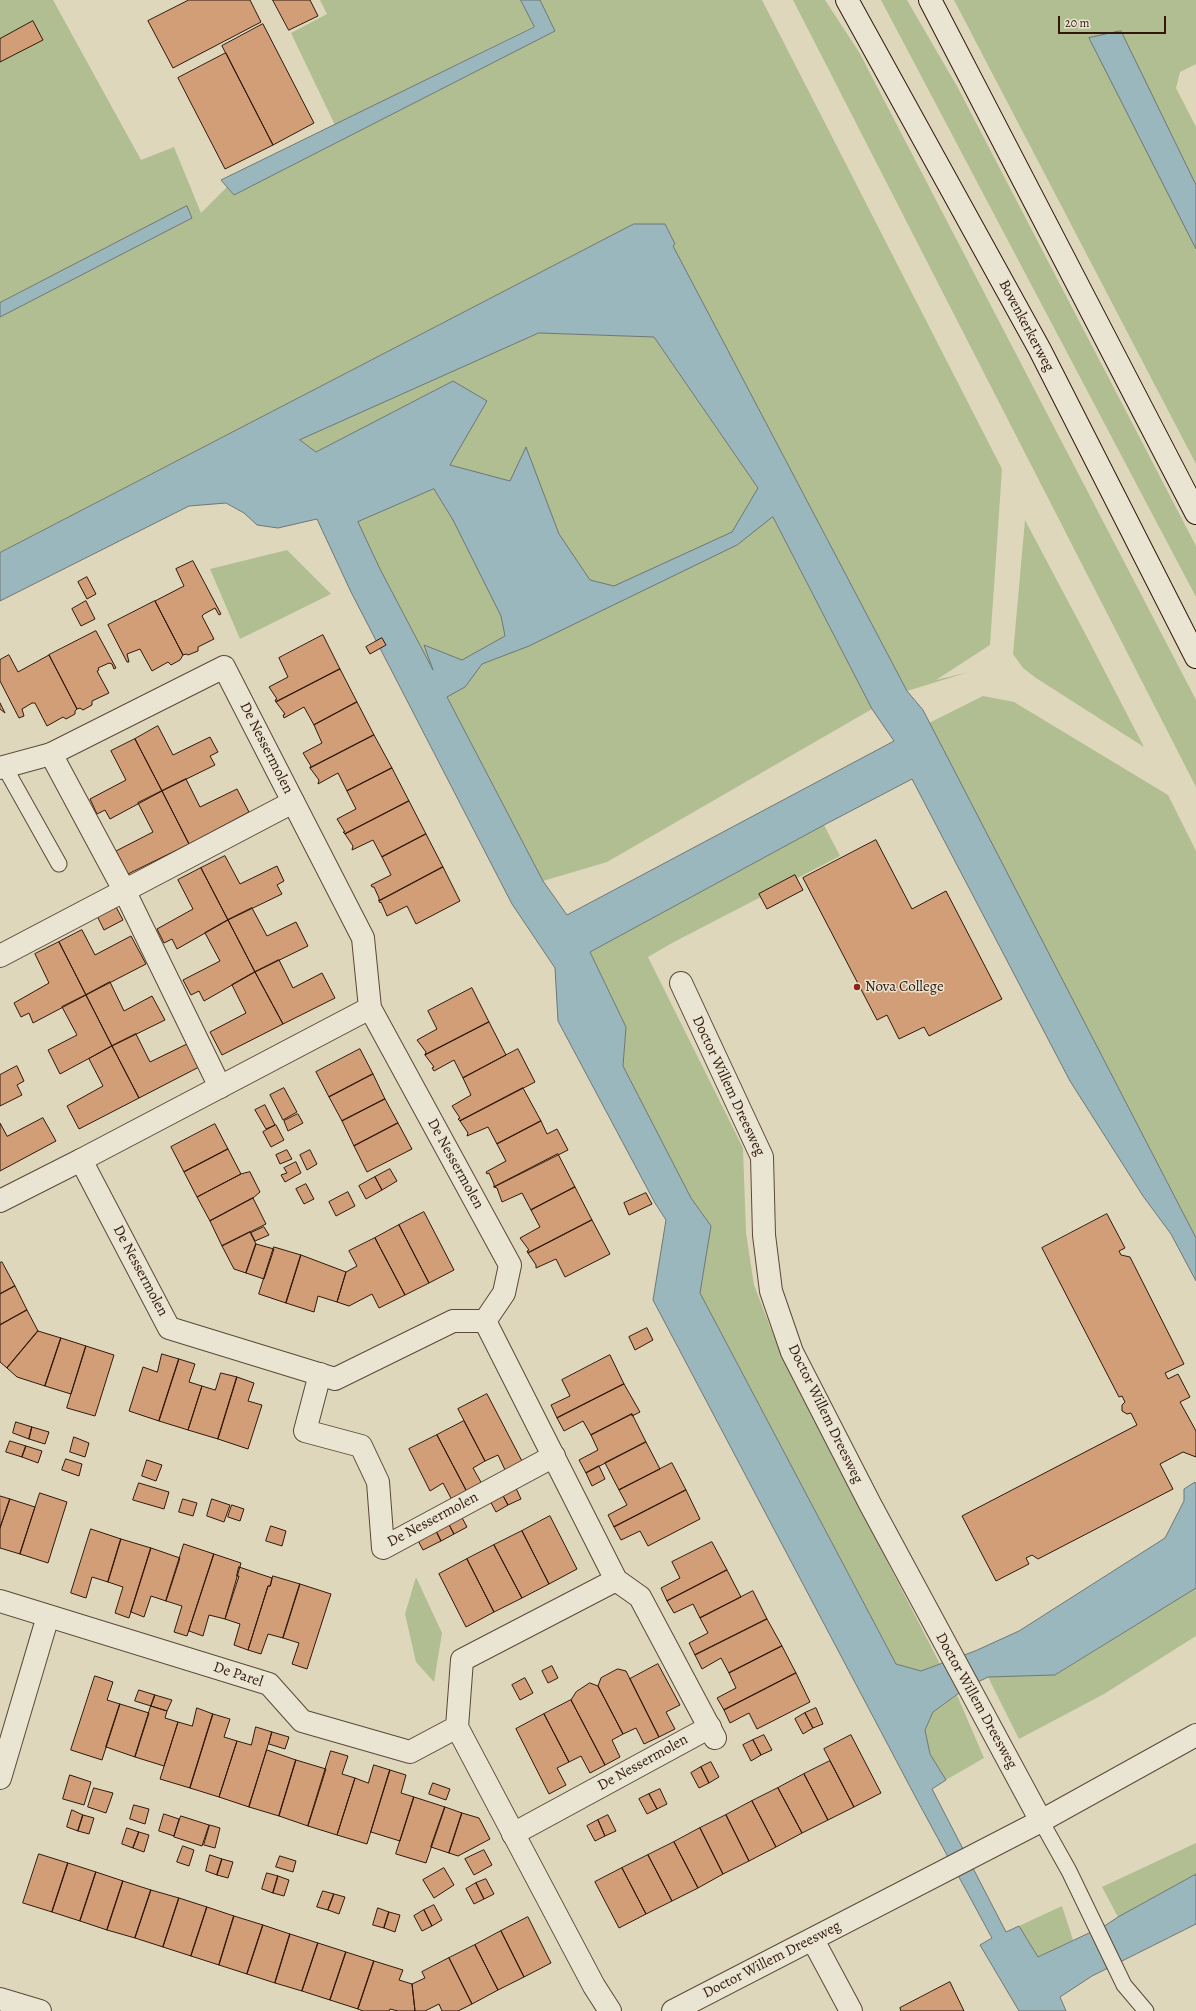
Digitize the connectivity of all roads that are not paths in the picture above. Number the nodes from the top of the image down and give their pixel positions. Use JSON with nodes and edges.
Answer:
{"nodes":[{"id":1,"x":847,"y":0,"type":"edge"},
{"id":2,"x":930,"y":0,"type":"edge"},
{"id":3,"x":1196,"y":513,"type":"edge"},
{"id":4,"x":1196,"y":657,"type":"edge"},
{"id":5,"x":51,"y":754,"type":"junction"},
{"id":6,"x":2,"y":767,"type":"edge"},
{"id":7,"x":293,"y":802,"type":"junction"},
{"id":8,"x":59,"y":864,"type":"dead end"},
{"id":9,"x":124,"y":890,"type":"junction"},
{"id":10,"x":0,"y":956,"type":"edge"},
{"id":11,"x":681,"y":983,"type":"dead end"},
{"id":12,"x":370,"y":1008,"type":"junction"},
{"id":13,"x":220,"y":1087,"type":"junction"},
{"id":14,"x":81,"y":1160,"type":"junction"},
{"id":15,"x":0,"y":1201,"type":"edge"},
{"id":16,"x":485,"y":1321,"type":"junction"},
{"id":17,"x":320,"y":1374,"type":"junction"},
{"id":18,"x":554,"y":1456,"type":"junction"},
{"id":19,"x":616,"y":1580,"type":"junction"},
{"id":20,"x":0,"y":1601,"type":"edge"},
{"id":21,"x":48,"y":1616,"type":"junction"},
{"id":22,"x":457,"y":1727,"type":"junction"},
{"id":23,"x":1196,"y":1735,"type":"edge"},
{"id":24,"x":0,"y":1778,"type":"edge"},
{"id":25,"x":1041,"y":1821,"type":"junction"},
{"id":26,"x":513,"y":1834,"type":"junction"},
{"id":27,"x":813,"y":1940,"type":"junction"},
{"id":28,"x":0,"y":1999,"type":"edge"},
{"id":29,"x":40,"y":2011,"type":"edge"},
{"id":30,"x":610,"y":2011,"type":"edge"},
{"id":31,"x":673,"y":2011,"type":"edge"},
{"id":32,"x":851,"y":2011,"type":"edge"},
{"id":33,"x":1146,"y":2011,"type":"edge"}],
"edges":[{"from":1,"to":4,"type":"street","name":"Bovenkerkerweg"},
{"from":2,"to":3,"type":"street"},
{"from":5,"to":6,"type":"street","name":"De Nessermolen"},
{"from":5,"to":7,"type":"street","name":"De Nessermolen"},
{"from":5,"to":9,"type":"street"},
{"from":6,"to":8,"type":"lane","name":"De Nessermolen"},
{"from":7,"to":9,"type":"street"},
{"from":7,"to":12,"type":"street","name":"De Nessermolen"},
{"from":9,"to":10,"type":"street"},
{"from":9,"to":13,"type":"street"},
{"from":11,"to":25,"type":"street","name":"Doctor Willem Dreesweg"},
{"from":12,"to":13,"type":"street"},
{"from":12,"to":16,"type":"street","name":"De Nessermolen"},
{"from":13,"to":14,"type":"street"},
{"from":14,"to":15,"type":"street"},
{"from":14,"to":17,"type":"street","name":"De Nessermolen"},
{"from":16,"to":17,"type":"street","name":"De Nessermolen"},
{"from":16,"to":18,"type":"street","name":"De Nessermolen"},
{"from":17,"to":18,"type":"street","name":"De Nessermolen"},
{"from":18,"to":19,"type":"street","name":"De Nessermolen"},
{"from":19,"to":22,"type":"street"},
{"from":19,"to":26,"type":"street","name":"De Nessermolen"},
{"from":20,"to":21,"type":"street","name":"De Parel"},
{"from":21,"to":22,"type":"street","name":"De Parel"},
{"from":21,"to":24,"type":"street"},
{"from":22,"to":26,"type":"street"},
{"from":23,"to":25,"type":"street","name":"Doctor Willem Dreesweg"},
{"from":25,"to":27,"type":"street","name":"Doctor Willem Dreesweg"},
{"from":25,"to":33,"type":"lane"},
{"from":26,"to":30,"type":"street"},
{"from":27,"to":31,"type":"street","name":"Doctor Willem Dreesweg"},
{"from":27,"to":32,"type":"street"},
{"from":28,"to":29,"type":"street"}]}
